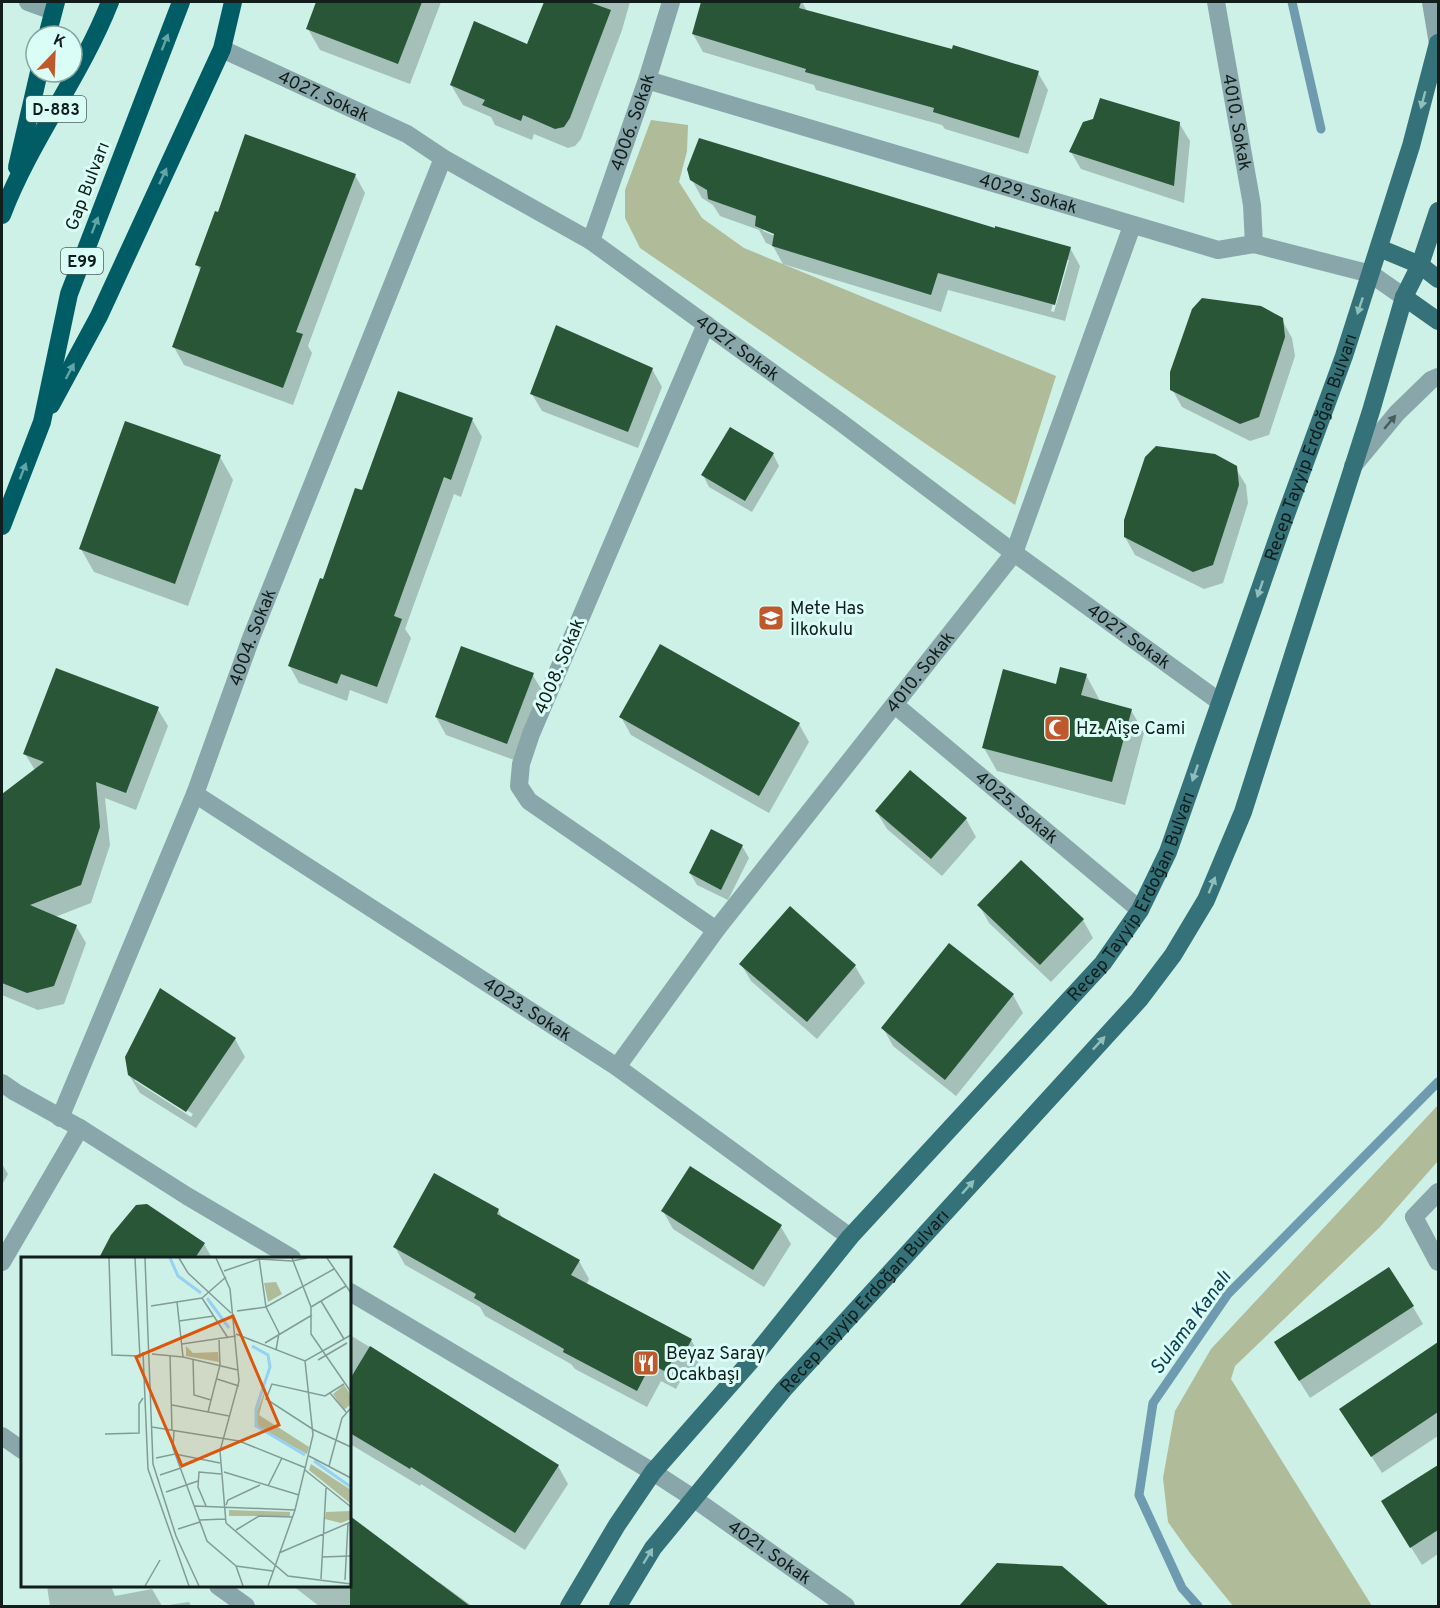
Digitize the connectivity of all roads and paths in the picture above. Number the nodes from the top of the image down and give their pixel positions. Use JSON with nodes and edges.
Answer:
{"nodes":[{"id":1,"x":28,"y":2,"type":"edge"},
{"id":2,"x":110,"y":2,"type":"edge"},
{"id":3,"x":181,"y":2,"type":"edge"},
{"id":4,"x":233,"y":2,"type":"edge"},
{"id":5,"x":671,"y":2,"type":"edge"},
{"id":6,"x":1216,"y":2,"type":"edge"},
{"id":7,"x":1431,"y":2,"type":"edge"},
{"id":8,"x":54,"y":6,"type":"edge"},
{"id":9,"x":50,"y":24,"type":"edge"},
{"id":10,"x":1438,"y":44,"type":"edge"},
{"id":11,"x":222,"y":49,"type":"junction"},
{"id":12,"x":647,"y":80,"type":"junction"},
{"id":13,"x":36,"y":84,"type":"edge"},
{"id":14,"x":443,"y":158,"type":"junction"},
{"id":15,"x":12,"y":188,"type":"junction"},
{"id":16,"x":1438,"y":211,"type":"edge"},
{"id":17,"x":2,"y":215,"type":"edge"},
{"id":18,"x":1132,"y":226,"type":"junction"},
{"id":19,"x":591,"y":241,"type":"junction"},
{"id":20,"x":1254,"y":244,"type":"junction"},
{"id":21,"x":1379,"y":248,"type":"junction"},
{"id":22,"x":1420,"y":265,"type":"junction"},
{"id":23,"x":1371,"y":274,"type":"junction"},
{"id":24,"x":1438,"y":279,"type":"edge"},
{"id":25,"x":1404,"y":297,"type":"junction"},
{"id":26,"x":1438,"y":321,"type":"edge"},
{"id":27,"x":706,"y":324,"type":"junction"},
{"id":28,"x":1438,"y":377,"type":"edge"},
{"id":29,"x":42,"y":422,"type":"junction"},
{"id":30,"x":1352,"y":467,"type":"junction"},
{"id":31,"x":2,"y":526,"type":"edge"},
{"id":32,"x":1014,"y":553,"type":"junction"},
{"id":33,"x":1220,"y":702,"type":"junction"},
{"id":34,"x":895,"y":705,"type":"junction"},
{"id":35,"x":195,"y":794,"type":"junction"},
{"id":36,"x":1140,"y":910,"type":"junction"},
{"id":37,"x":716,"y":930,"type":"junction"},
{"id":38,"x":617,"y":1067,"type":"junction"},
{"id":39,"x":6,"y":1089,"type":"edge"},
{"id":40,"x":60,"y":1118,"type":"junction"},
{"id":41,"x":80,"y":1128,"type":"junction"},
{"id":42,"x":1438,"y":1192,"type":"edge"},
{"id":43,"x":850,"y":1237,"type":"junction"},
{"id":44,"x":290,"y":1257,"type":"edge"},
{"id":45,"x":2,"y":1262,"type":"edge"},
{"id":46,"x":1438,"y":1262,"type":"edge"},
{"id":47,"x":351,"y":1293,"type":"edge"},
{"id":48,"x":2,"y":1436,"type":"edge"},
{"id":49,"x":21,"y":1449,"type":"edge"},
{"id":50,"x":653,"y":1472,"type":"junction"},
{"id":51,"x":693,"y":1498,"type":"junction"},
{"id":52,"x":219,"y":1587,"type":"edge"},
{"id":53,"x":246,"y":1606,"type":"edge"},
{"id":54,"x":569,"y":1606,"type":"edge"},
{"id":55,"x":618,"y":1606,"type":"edge"},
{"id":56,"x":846,"y":1606,"type":"edge"}],
"edges":[{"from":1,"to":8,"type":"street"},
{"from":2,"to":15,"type":"highway","number":"D-883"},
{"from":29,"to":3,"type":"highway","name":"Gap Bulvarı","number":"E99","one_way":true},
{"from":4,"to":11,"type":"highway"},
{"from":5,"to":12,"type":"street","name":"4006. Sokak"},
{"from":6,"to":20,"type":"street","name":"4010. Sokak"},
{"from":7,"to":10,"type":"street"},
{"from":8,"to":9,"type":"highway"},
{"from":10,"to":21,"type":"main road","name":"Recep Tayyip Erdoğan Bulvarı","one_way":true},
{"from":11,"to":14,"type":"street","name":"4027. Sokak"},
{"from":29,"to":11,"type":"highway","one_way":true},
{"from":12,"to":18,"type":"street","name":"4029. Sokak"},
{"from":12,"to":19,"type":"street","name":"4006. Sokak"},
{"from":13,"to":15,"type":"highway"},
{"from":14,"to":19,"type":"street","name":"4027. Sokak"},
{"from":14,"to":35,"type":"street","name":"4004. Sokak"},
{"from":15,"to":17,"type":"highway","number":"D-883"},
{"from":16,"to":22,"type":"main road","name":"Recep Tayyip Erdoğan Bulvarı"},
{"from":18,"to":20,"type":"street","name":"4029. Sokak"},
{"from":18,"to":32,"type":"street","name":"4010. Sokak"},
{"from":19,"to":27,"type":"street","name":"4027. Sokak"},
{"from":20,"to":23,"type":"street","name":"4029. Sokak"},
{"from":21,"to":22,"type":"main road"},
{"from":21,"to":23,"type":"main road","name":"Recep Tayyip Erdoğan Bulvarı"},
{"from":22,"to":24,"type":"main road"},
{"from":22,"to":25,"type":"main road","name":"Recep Tayyip Erdoğan Bulvarı"},
{"from":23,"to":25,"type":"street","name":"4029. Sokak"},
{"from":23,"to":33,"type":"main road","name":"Recep Tayyip Erdoğan Bulvarı","one_way":true},
{"from":25,"to":26,"type":"main road"},
{"from":25,"to":30,"type":"main road","name":"Recep Tayyip Erdoğan Bulvarı"},
{"from":27,"to":32,"type":"street","name":"4027. Sokak"},
{"from":27,"to":37,"type":"street","name":"4008. Sokak"},
{"from":30,"to":28,"type":"street","one_way":true},
{"from":31,"to":29,"type":"highway","name":"Gap Bulvarı","number":"E99","one_way":true},
{"from":51,"to":30,"type":"main road","name":"Recep Tayyip Erdoğan Bulvarı","one_way":true},
{"from":32,"to":33,"type":"street","name":"4027. Sokak"},
{"from":32,"to":34,"type":"street","name":"4010. Sokak"},
{"from":33,"to":36,"type":"main road","name":"Recep Tayyip Erdoğan Bulvarı","one_way":true},
{"from":34,"to":36,"type":"street","name":"4025. Sokak"},
{"from":34,"to":37,"type":"street","name":"4010. Sokak"},
{"from":35,"to":38,"type":"street","name":"4023. Sokak"},
{"from":35,"to":40,"type":"street","name":"4004. Sokak"},
{"from":36,"to":43,"type":"main road","name":"Recep Tayyip Erdoğan Bulvarı"},
{"from":37,"to":38,"type":"street","name":"4010. Sokak"},
{"from":38,"to":43,"type":"street","name":"4023. Sokak"},
{"from":39,"to":40,"type":"street"},
{"from":40,"to":41,"type":"street"},
{"from":41,"to":44,"type":"street"},
{"from":41,"to":45,"type":"street"},
{"from":42,"to":46,"type":"street"},
{"from":43,"to":50,"type":"main road","name":"Recep Tayyip Erdoğan Bulvarı"},
{"from":47,"to":50,"type":"street","name":"4021. Sokak"},
{"from":48,"to":49,"type":"street"},
{"from":50,"to":51,"type":"street","name":"4021. Sokak"},
{"from":50,"to":54,"type":"main road","name":"Recep Tayyip Erdoğan Bulvarı"},
{"from":55,"to":51,"type":"main road","name":"Recep Tayyip Erdoğan Bulvarı","one_way":true},
{"from":51,"to":56,"type":"street","name":"4021. Sokak"},
{"from":52,"to":53,"type":"street"}]}
